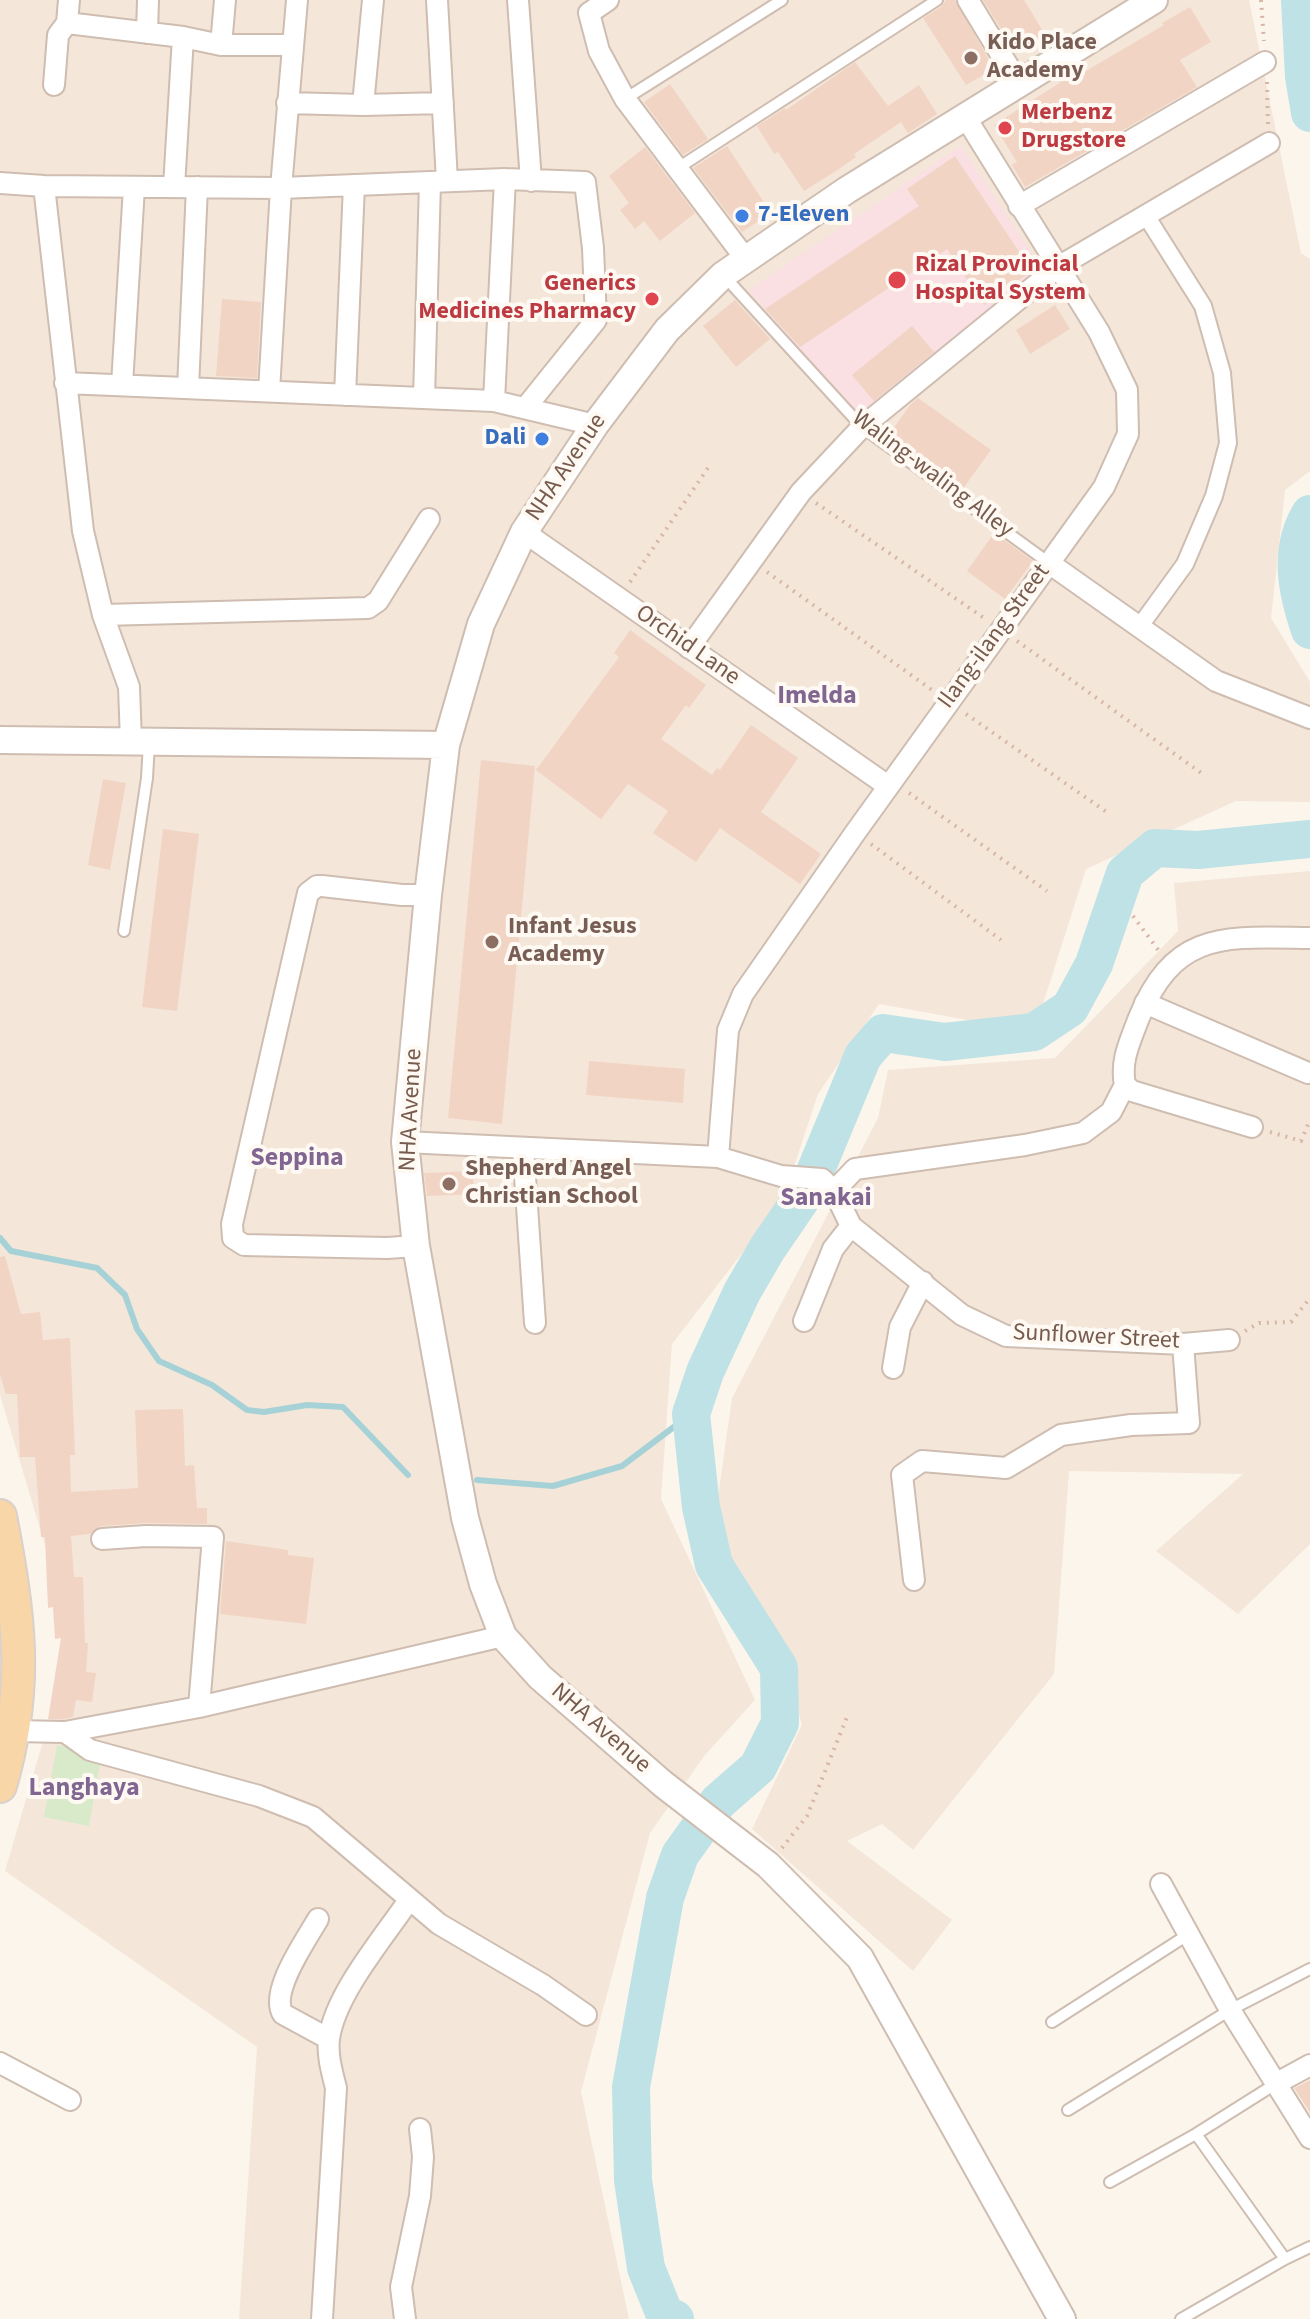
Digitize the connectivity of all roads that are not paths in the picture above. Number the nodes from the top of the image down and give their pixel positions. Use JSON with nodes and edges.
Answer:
{"nodes":[{"id":1,"x":69,"y":0,"type":"edge"},
{"id":2,"x":148,"y":0,"type":"edge"},
{"id":3,"x":225,"y":0,"type":"edge"},
{"id":4,"x":297,"y":0,"type":"edge"},
{"id":5,"x":373,"y":0,"type":"edge"},
{"id":6,"x":437,"y":0,"type":"edge"},
{"id":7,"x":518,"y":0,"type":"edge"},
{"id":8,"x":608,"y":0,"type":"edge"},
{"id":9,"x":782,"y":0,"type":"edge"},
{"id":10,"x":937,"y":0,"type":"edge"},
{"id":11,"x":968,"y":0,"type":"edge"},
{"id":12,"x":1154,"y":0,"type":"edge"},
{"id":13,"x":587,"y":6,"type":"edge"},
{"id":14,"x":67,"y":23,"type":"junction"},
{"id":15,"x":147,"y":33,"type":"junction"},
{"id":16,"x":183,"y":37,"type":"junction"},
{"id":17,"x":221,"y":45,"type":"junction"},
{"id":18,"x":291,"y":45,"type":"junction"},
{"id":19,"x":1265,"y":62,"type":"dead end"},
{"id":20,"x":1019,"y":84,"type":"junction"},
{"id":21,"x":54,"y":85,"type":"dead end"},
{"id":22,"x":625,"y":99,"type":"junction"},
{"id":23,"x":287,"y":103,"type":"junction"},
{"id":24,"x":443,"y":103,"type":"junction"},
{"id":25,"x":363,"y":105,"type":"junction"},
{"id":26,"x":966,"y":118,"type":"junction"},
{"id":27,"x":1269,"y":143,"type":"dead end"},
{"id":28,"x":678,"y":168,"type":"junction"},
{"id":29,"x":505,"y":179,"type":"junction"},
{"id":30,"x":531,"y":181,"type":"junction"},
{"id":31,"x":438,"y":182,"type":"junction"},
{"id":32,"x":0,"y":183,"type":"edge"},
{"id":33,"x":354,"y":185,"type":"junction"},
{"id":34,"x":44,"y":186,"type":"junction"},
{"id":35,"x":134,"y":187,"type":"junction"},
{"id":36,"x":174,"y":187,"type":"junction"},
{"id":37,"x":197,"y":187,"type":"junction"},
{"id":38,"x":281,"y":188,"type":"junction"},
{"id":39,"x":1019,"y":206,"type":"junction"},
{"id":40,"x":1145,"y":214,"type":"junction"},
{"id":41,"x":745,"y":258,"type":"junction"},
{"id":42,"x":1058,"y":267,"type":"junction"},
{"id":43,"x":723,"y":275,"type":"junction"},
{"id":44,"x":65,"y":383,"type":"junction"},
{"id":45,"x":122,"y":385,"type":"junction"},
{"id":46,"x":188,"y":388,"type":"junction"},
{"id":47,"x":269,"y":391,"type":"junction"},
{"id":48,"x":345,"y":395,"type":"junction"},
{"id":49,"x":424,"y":398,"type":"junction"},
{"id":50,"x":494,"y":401,"type":"junction"},
{"id":51,"x":526,"y":407,"type":"junction"},
{"id":52,"x":595,"y":425,"type":"junction"},
{"id":53,"x":862,"y":427,"type":"junction"},
{"id":54,"x":429,"y":519,"type":"dead end"},
{"id":55,"x":524,"y":532,"type":"junction"},
{"id":56,"x":1049,"y":563,"type":"junction"},
{"id":57,"x":103,"y":615,"type":"junction"},
{"id":58,"x":1140,"y":626,"type":"junction"},
{"id":59,"x":689,"y":648,"type":"junction"},
{"id":60,"x":1310,"y":718,"type":"edge"},
{"id":61,"x":0,"y":740,"type":"edge"},
{"id":62,"x":140,"y":741,"type":"junction"},
{"id":63,"x":446,"y":745,"type":"junction"},
{"id":64,"x":890,"y":784,"type":"junction"},
{"id":65,"x":428,"y":895,"type":"junction"},
{"id":66,"x":124,"y":931,"type":"dead end"},
{"id":67,"x":1310,"y":938,"type":"edge"},
{"id":68,"x":1145,"y":1003,"type":"junction"},
{"id":69,"x":1308,"y":1073,"type":"dead end"},
{"id":70,"x":1125,"y":1085,"type":"junction"},
{"id":71,"x":1252,"y":1127,"type":"road end"},
{"id":72,"x":405,"y":1142,"type":"junction"},
{"id":73,"x":523,"y":1148,"type":"junction"},
{"id":74,"x":718,"y":1157,"type":"junction"},
{"id":75,"x":828,"y":1185,"type":"junction"},
{"id":76,"x":851,"y":1226,"type":"junction"},
{"id":77,"x":416,"y":1246,"type":"junction"},
{"id":78,"x":923,"y":1282,"type":"junction"},
{"id":79,"x":804,"y":1321,"type":"dead end"},
{"id":80,"x":535,"y":1323,"type":"dead end"},
{"id":81,"x":1229,"y":1340,"type":"road end"},
{"id":82,"x":1183,"y":1344,"type":"junction"},
{"id":83,"x":893,"y":1368,"type":"dead end"},
{"id":84,"x":0,"y":1516,"type":"edge"},
{"id":85,"x":102,"y":1539,"type":"dead end"},
{"id":86,"x":914,"y":1580,"type":"dead end"},
{"id":87,"x":8,"y":1599,"type":"edge"},
{"id":88,"x":503,"y":1636,"type":"junction"},
{"id":89,"x":199,"y":1707,"type":"junction"},
{"id":90,"x":14,"y":1731,"type":"junction"},
{"id":91,"x":65,"y":1732,"type":"junction"},
{"id":92,"x":0,"y":1786,"type":"edge"},
{"id":93,"x":1161,"y":1884,"type":"dead end"},
{"id":94,"x":409,"y":1900,"type":"junction"},
{"id":95,"x":318,"y":1919,"type":"dead end"},
{"id":96,"x":1189,"y":1934,"type":"junction"},
{"id":97,"x":1310,"y":1969,"type":"edge"},
{"id":98,"x":1230,"y":2010,"type":"junction"},
{"id":99,"x":586,"y":2015,"type":"dead end"},
{"id":100,"x":1052,"y":2022,"type":"dead end"},
{"id":101,"x":329,"y":2039,"type":"junction"},
{"id":102,"x":0,"y":2063,"type":"edge"},
{"id":103,"x":1310,"y":2065,"type":"edge"},
{"id":104,"x":1277,"y":2083,"type":"junction"},
{"id":105,"x":70,"y":2100,"type":"dead end"},
{"id":106,"x":1068,"y":2110,"type":"dead end"},
{"id":107,"x":420,"y":2129,"type":"dead end"},
{"id":108,"x":1196,"y":2134,"type":"junction"},
{"id":109,"x":1310,"y":2138,"type":"edge"},
{"id":110,"x":1110,"y":2182,"type":"dead end"},
{"id":111,"x":1310,"y":2247,"type":"edge"},
{"id":112,"x":1285,"y":2259,"type":"junction"},
{"id":113,"x":322,"y":2319,"type":"edge"},
{"id":114,"x":405,"y":2319,"type":"edge"},
{"id":115,"x":1062,"y":2319,"type":"edge"},
{"id":116,"x":1181,"y":2319,"type":"edge"}],
"edges":[{"from":1,"to":14,"type":"street"},
{"from":2,"to":15,"type":"street"},
{"from":3,"to":17,"type":"street"},
{"from":4,"to":18,"type":"street"},
{"from":5,"to":25,"type":"street"},
{"from":6,"to":24,"type":"street"},
{"from":7,"to":30,"type":"street"},
{"from":8,"to":13,"type":"street"},
{"from":9,"to":22,"type":"lane"},
{"from":10,"to":28,"type":"lane"},
{"from":11,"to":20,"type":"street"},
{"from":12,"to":20,"type":"street","name":"NHA Avenue"},
{"from":13,"to":22,"type":"street"},
{"from":14,"to":15,"type":"street"},
{"from":14,"to":21,"type":"street"},
{"from":15,"to":16,"type":"street"},
{"from":16,"to":17,"type":"street"},
{"from":16,"to":36,"type":"street"},
{"from":17,"to":18,"type":"street"},
{"from":18,"to":23,"type":"street"},
{"from":19,"to":39,"type":"street"},
{"from":20,"to":26,"type":"street","name":"NHA Avenue"},
{"from":22,"to":28,"type":"street"},
{"from":23,"to":25,"type":"street"},
{"from":23,"to":38,"type":"street"},
{"from":24,"to":25,"type":"street"},
{"from":24,"to":31,"type":"street"},
{"from":26,"to":39,"type":"street","name":"Ilang-ilang Street"},
{"from":26,"to":41,"type":"street","name":"NHA Avenue"},
{"from":27,"to":40,"type":"street"},
{"from":28,"to":41,"type":"street"},
{"from":29,"to":30,"type":"street"},
{"from":29,"to":31,"type":"street"},
{"from":29,"to":50,"type":"street"},
{"from":30,"to":51,"type":"street"},
{"from":31,"to":33,"type":"street"},
{"from":31,"to":49,"type":"street"},
{"from":32,"to":34,"type":"street"},
{"from":33,"to":38,"type":"street"},
{"from":33,"to":48,"type":"street"},
{"from":34,"to":35,"type":"street"},
{"from":34,"to":44,"type":"street"},
{"from":35,"to":36,"type":"street"},
{"from":35,"to":45,"type":"street"},
{"from":36,"to":37,"type":"street"},
{"from":37,"to":38,"type":"street"},
{"from":37,"to":46,"type":"street"},
{"from":38,"to":47,"type":"street"},
{"from":39,"to":42,"type":"street","name":"Ilang-ilang Street"},
{"from":40,"to":42,"type":"street"},
{"from":40,"to":58,"type":"street"},
{"from":41,"to":43,"type":"street","name":"NHA Avenue"},
{"from":42,"to":53,"type":"street"},
{"from":42,"to":56,"type":"street","name":"Ilang-ilang Street"},
{"from":43,"to":52,"type":"street","name":"NHA Avenue"},
{"from":43,"to":53,"type":"lane","name":"Waling-waling Alley"},
{"from":44,"to":45,"type":"street"},
{"from":44,"to":57,"type":"street"},
{"from":45,"to":46,"type":"street"},
{"from":46,"to":47,"type":"street"},
{"from":47,"to":48,"type":"street"},
{"from":48,"to":49,"type":"street"},
{"from":49,"to":50,"type":"street"},
{"from":50,"to":51,"type":"street"},
{"from":51,"to":52,"type":"street"},
{"from":52,"to":55,"type":"street","name":"NHA Avenue"},
{"from":53,"to":56,"type":"lane","name":"Waling-waling Alley"},
{"from":53,"to":59,"type":"street"},
{"from":54,"to":57,"type":"street"},
{"from":55,"to":59,"type":"street","name":"Orchid Lane"},
{"from":55,"to":63,"type":"street","name":"NHA Avenue"},
{"from":56,"to":58,"type":"street"},
{"from":56,"to":64,"type":"street","name":"Ilang-ilang Street"},
{"from":57,"to":62,"type":"street"},
{"from":58,"to":60,"type":"street"},
{"from":59,"to":64,"type":"street","name":"Orchid Lane"},
{"from":61,"to":62,"type":"street"},
{"from":62,"to":63,"type":"street"},
{"from":62,"to":66,"type":"lane"},
{"from":63,"to":65,"type":"street","name":"NHA Avenue"},
{"from":64,"to":74,"type":"street","name":"Ilang-ilang Street"},
{"from":65,"to":72,"type":"street","name":"NHA Avenue"},
{"from":65,"to":77,"type":"street"},
{"from":67,"to":68,"type":"street"},
{"from":68,"to":69,"type":"street"},
{"from":68,"to":70,"type":"street"},
{"from":70,"to":71,"type":"street"},
{"from":70,"to":75,"type":"street"},
{"from":72,"to":73,"type":"street"},
{"from":72,"to":77,"type":"street","name":"NHA Avenue"},
{"from":73,"to":74,"type":"street"},
{"from":73,"to":80,"type":"street"},
{"from":74,"to":75,"type":"street"},
{"from":75,"to":76,"type":"street","name":"Sunflower Street"},
{"from":76,"to":78,"type":"street","name":"Sunflower Street"},
{"from":76,"to":79,"type":"street"},
{"from":77,"to":88,"type":"street","name":"NHA Avenue"},
{"from":78,"to":82,"type":"street","name":"Sunflower Street"},
{"from":78,"to":83,"type":"street"},
{"from":81,"to":82,"type":"street","name":"Sunflower Street"},
{"from":82,"to":86,"type":"street"},
{"from":84,"to":87,"type":"main road"},
{"from":85,"to":89,"type":"street"},
{"from":87,"to":90,"type":"main road"},
{"from":88,"to":89,"type":"street"},
{"from":88,"to":115,"type":"street","name":"NHA Avenue"},
{"from":89,"to":91,"type":"street"},
{"from":90,"to":91,"type":"street"},
{"from":90,"to":92,"type":"main road"},
{"from":91,"to":94,"type":"street"},
{"from":93,"to":96,"type":"street"},
{"from":94,"to":99,"type":"street"},
{"from":94,"to":101,"type":"street"},
{"from":95,"to":101,"type":"street"},
{"from":96,"to":98,"type":"street"},
{"from":96,"to":100,"type":"lane"},
{"from":97,"to":98,"type":"lane"},
{"from":98,"to":104,"type":"street"},
{"from":98,"to":106,"type":"lane"},
{"from":101,"to":113,"type":"street"},
{"from":102,"to":105,"type":"street"},
{"from":103,"to":104,"type":"street"},
{"from":104,"to":108,"type":"lane"},
{"from":104,"to":109,"type":"street"},
{"from":107,"to":114,"type":"street"},
{"from":108,"to":110,"type":"lane"},
{"from":108,"to":112,"type":"lane"},
{"from":111,"to":112,"type":"lane"},
{"from":112,"to":116,"type":"lane"}]}
